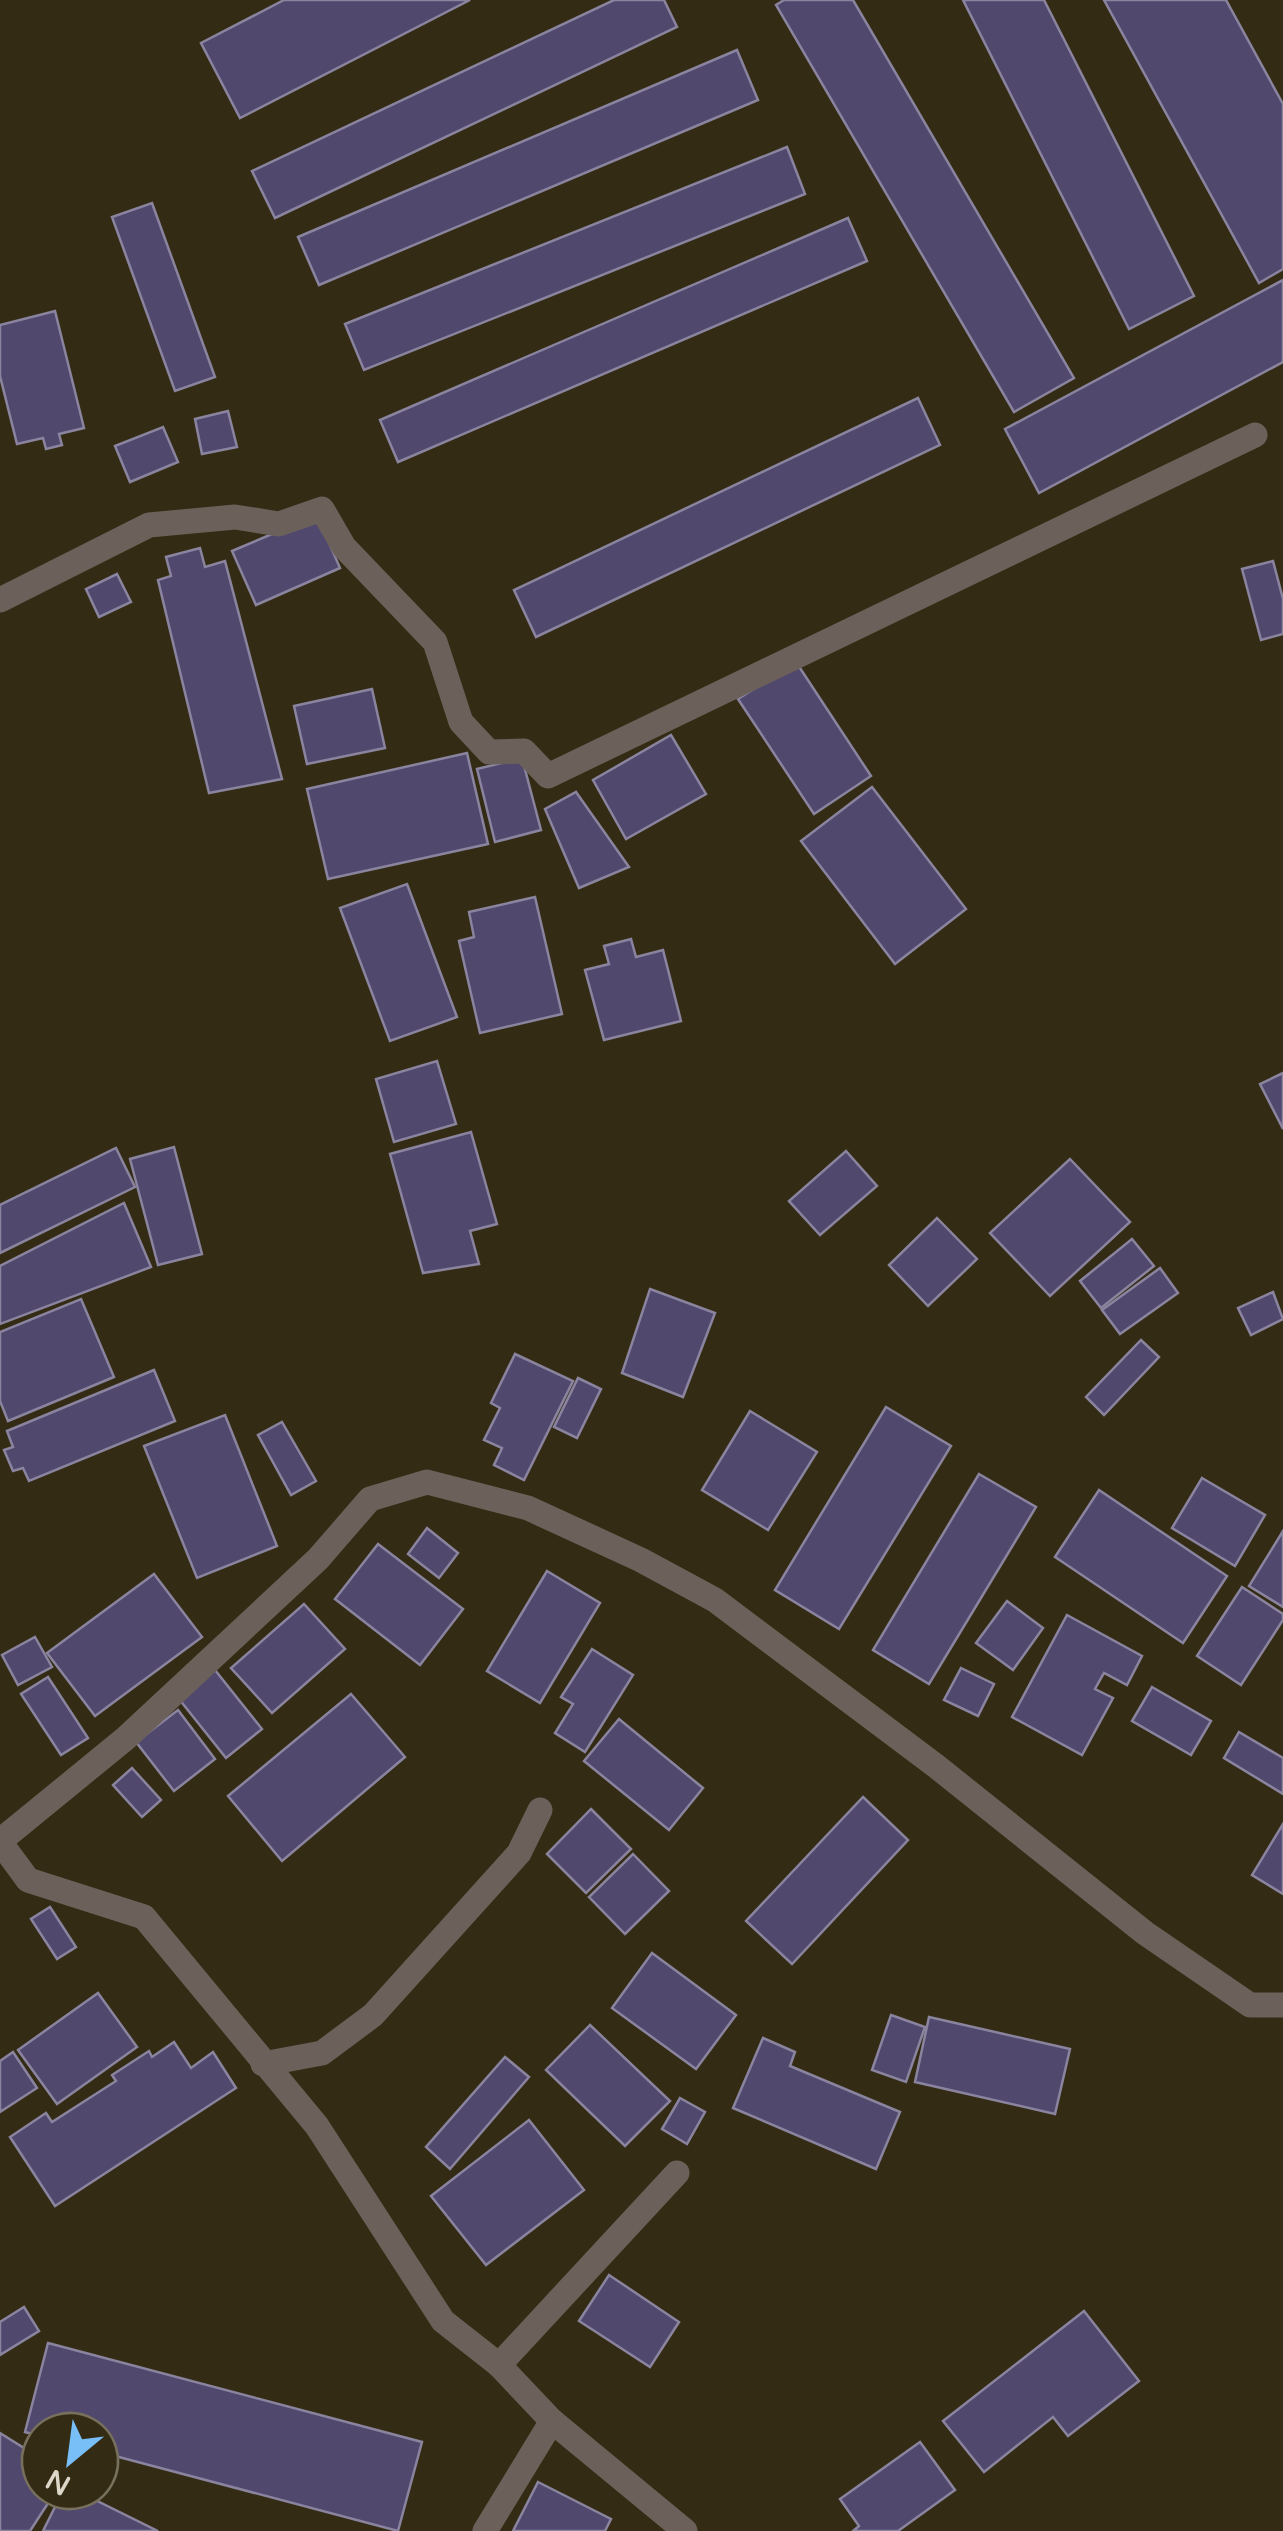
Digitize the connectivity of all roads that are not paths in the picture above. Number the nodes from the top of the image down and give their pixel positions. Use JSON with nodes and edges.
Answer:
{"nodes":[{"id":1,"x":1255,"y":435,"type":"dead end"},
{"id":2,"x":0,"y":600,"type":"edge"},
{"id":3,"x":540,"y":1810,"type":"dead end"},
{"id":4,"x":0,"y":1842,"type":"edge"},
{"id":5,"x":1283,"y":2005,"type":"edge"},
{"id":6,"x":264,"y":2064,"type":"junction"},
{"id":7,"x":677,"y":2174,"type":"dead end"},
{"id":8,"x":499,"y":2365,"type":"junction"},
{"id":9,"x":552,"y":2421,"type":"junction"},
{"id":10,"x":485,"y":2531,"type":"edge"},
{"id":11,"x":684,"y":2531,"type":"edge"}],
"edges":[{"from":1,"to":2,"type":"street"},
{"from":3,"to":6,"type":"street"},
{"from":4,"to":5,"type":"street"},
{"from":4,"to":6,"type":"street"},
{"from":6,"to":8,"type":"street"},
{"from":7,"to":8,"type":"street"},
{"from":8,"to":9,"type":"street"},
{"from":9,"to":10,"type":"street"},
{"from":9,"to":11,"type":"street"}]}
